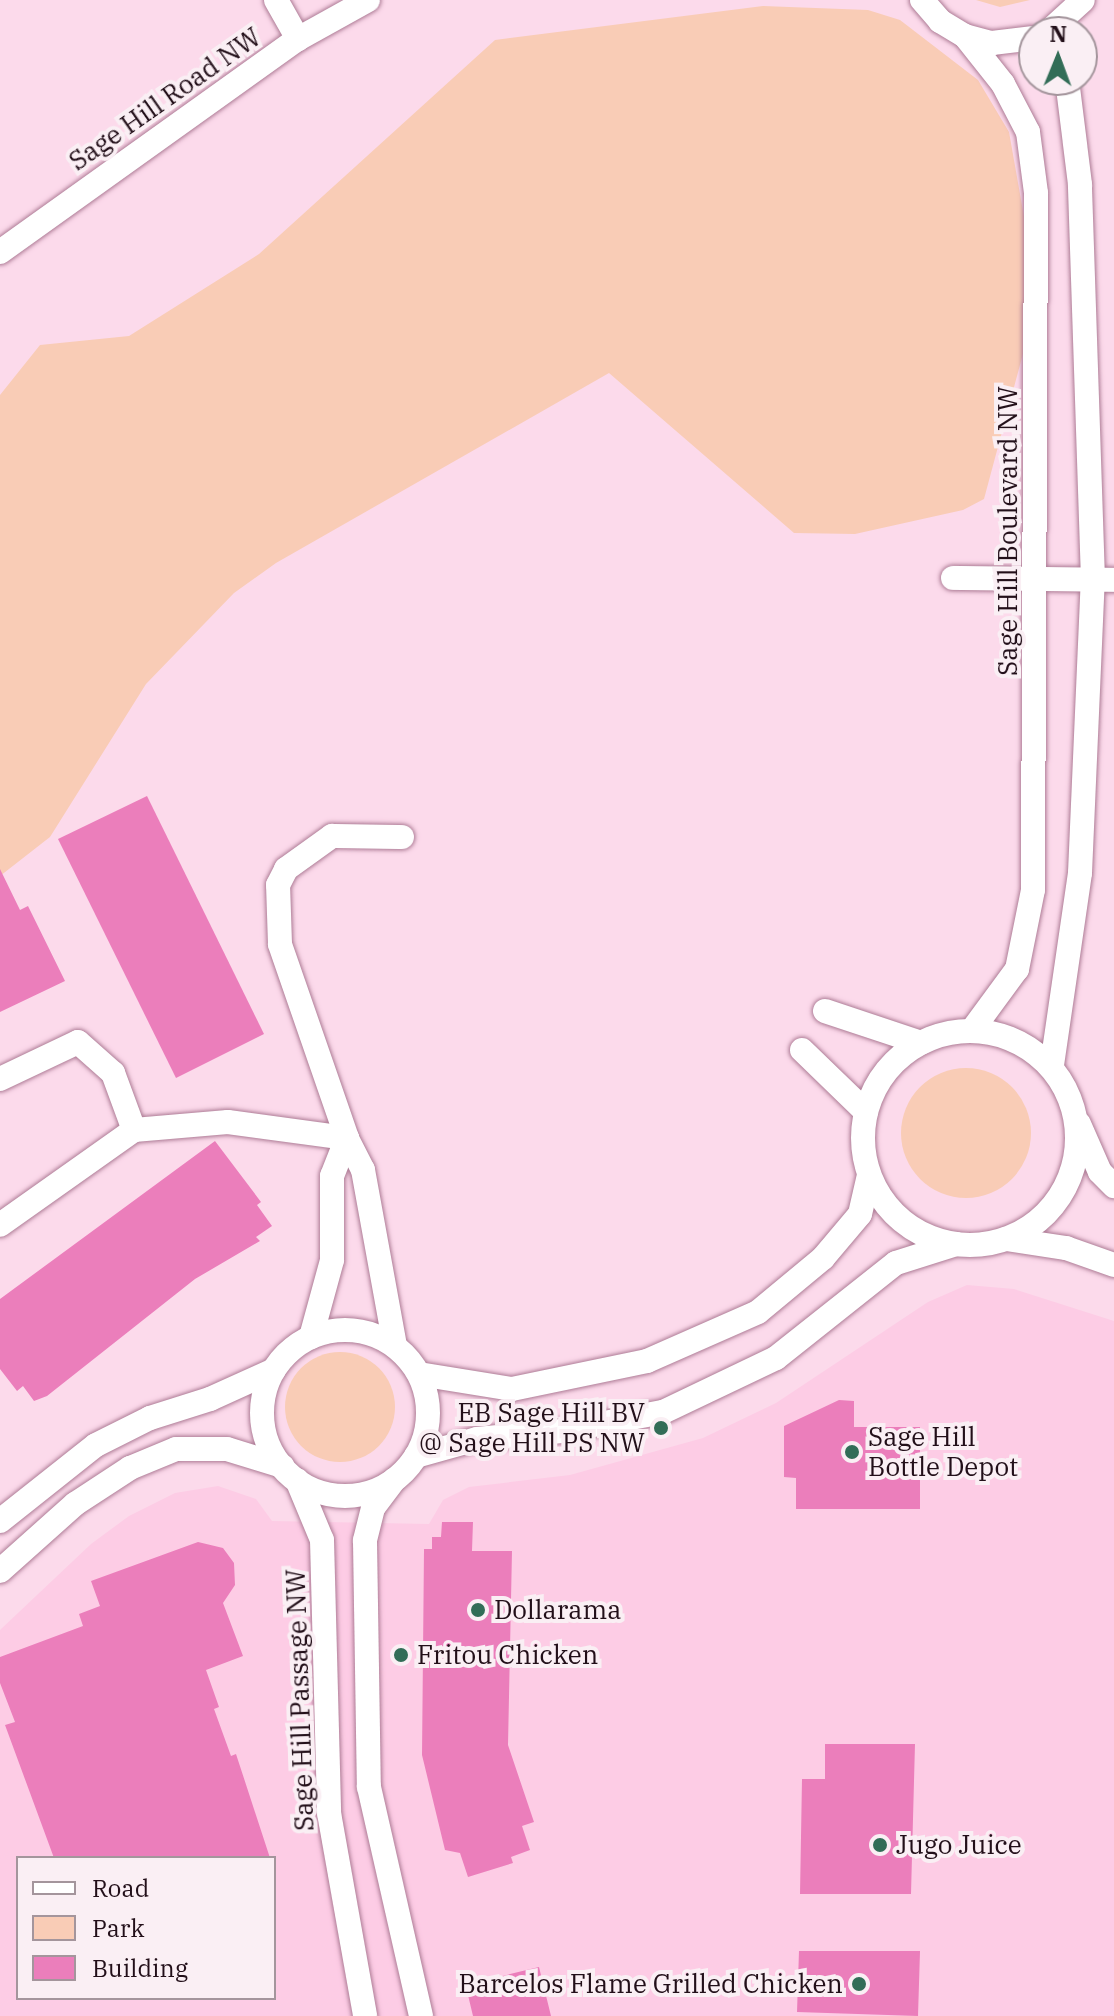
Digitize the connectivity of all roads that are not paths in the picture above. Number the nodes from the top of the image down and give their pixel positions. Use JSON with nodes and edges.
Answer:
{"nodes":[{"id":1,"x":276,"y":0,"type":"edge"},
{"id":2,"x":368,"y":0,"type":"edge"},
{"id":3,"x":903,"y":0,"type":"edge"},
{"id":4,"x":922,"y":0,"type":"edge"},
{"id":5,"x":940,"y":21,"type":"junction"},
{"id":6,"x":965,"y":36,"type":"junction"},
{"id":7,"x":298,"y":39,"type":"junction"},
{"id":8,"x":1018,"y":40,"type":"edge"},
{"id":9,"x":1069,"y":96,"type":"edge"},
{"id":10,"x":0,"y":252,"type":"edge"},
{"id":11,"x":953,"y":578,"type":"dead end"},
{"id":12,"x":1036,"y":579,"type":"junction"},
{"id":13,"x":1104,"y":580,"type":"edge"},
{"id":14,"x":402,"y":837,"type":"dead end"},
{"id":15,"x":825,"y":1011,"type":"dead end"},
{"id":16,"x":973,"y":1029,"type":"junction"},
{"id":17,"x":921,"y":1043,"type":"junction"},
{"id":18,"x":802,"y":1050,"type":"dead end"},
{"id":19,"x":1052,"y":1065,"type":"junction"},
{"id":20,"x":0,"y":1079,"type":"edge"},
{"id":21,"x":866,"y":1112,"type":"junction"},
{"id":22,"x":1074,"y":1114,"type":"junction"},
{"id":23,"x":134,"y":1130,"type":"junction"},
{"id":24,"x":347,"y":1138,"type":"junction"},
{"id":25,"x":869,"y":1175,"type":"junction"},
{"id":26,"x":1114,"y":1186,"type":"edge"},
{"id":27,"x":0,"y":1225,"type":"edge"},
{"id":28,"x":1006,"y":1239,"type":"junction"},
{"id":29,"x":956,"y":1244,"type":"junction"},
{"id":30,"x":1114,"y":1265,"type":"edge"},
{"id":31,"x":311,"y":1337,"type":"junction"},
{"id":32,"x":395,"y":1346,"type":"junction"},
{"id":33,"x":274,"y":1370,"type":"junction"},
{"id":34,"x":419,"y":1374,"type":"junction"},
{"id":35,"x":416,"y":1456,"type":"junction"},
{"id":36,"x":289,"y":1473,"type":"junction"},
{"id":37,"x":394,"y":1480,"type":"junction"},
{"id":38,"x":0,"y":1521,"type":"edge"},
{"id":39,"x":0,"y":1571,"type":"edge"},
{"id":40,"x":365,"y":2016,"type":"edge"},
{"id":41,"x":421,"y":2016,"type":"edge"}],
"edges":[{"from":1,"to":7,"type":"street"},
{"from":2,"to":7,"type":"street","name":"Sage Hill Road NW"},
{"from":3,"to":5,"type":"street"},
{"from":4,"to":5,"type":"street"},
{"from":5,"to":6,"type":"street"},
{"from":6,"to":8,"type":"street"},
{"from":6,"to":12,"type":"street","name":"Sage Hill Boulevard NW"},
{"from":7,"to":10,"type":"street","name":"Sage Hill Road NW"},
{"from":9,"to":13,"type":"street"},
{"from":11,"to":12,"type":"street"},
{"from":12,"to":13,"type":"street"},
{"from":12,"to":16,"type":"street","name":"Sage Hill Boulevard NW"},
{"from":13,"to":19,"type":"street"},
{"from":14,"to":24,"type":"street"},
{"from":15,"to":17,"type":"street"},
{"from":16,"to":17,"type":"street"},
{"from":16,"to":19,"type":"street"},
{"from":17,"to":21,"type":"street"},
{"from":18,"to":21,"type":"street"},
{"from":19,"to":22,"type":"street"},
{"from":20,"to":23,"type":"street"},
{"from":21,"to":25,"type":"street"},
{"from":22,"to":26,"type":"street"},
{"from":22,"to":28,"type":"street"},
{"from":23,"to":24,"type":"street"},
{"from":23,"to":27,"type":"street"},
{"from":24,"to":31,"type":"street"},
{"from":24,"to":32,"type":"street"},
{"from":25,"to":29,"type":"street"},
{"from":25,"to":34,"type":"street"},
{"from":28,"to":29,"type":"street"},
{"from":28,"to":30,"type":"street"},
{"from":29,"to":35,"type":"street"},
{"from":31,"to":32,"type":"street"},
{"from":31,"to":33,"type":"street"},
{"from":32,"to":34,"type":"street"},
{"from":33,"to":36,"type":"street"},
{"from":33,"to":38,"type":"street"},
{"from":34,"to":35,"type":"street"},
{"from":35,"to":37,"type":"street"},
{"from":36,"to":37,"type":"street"},
{"from":36,"to":39,"type":"street"},
{"from":36,"to":40,"type":"street","name":"Sage Hill Passage NW"},
{"from":37,"to":41,"type":"street"}]}
